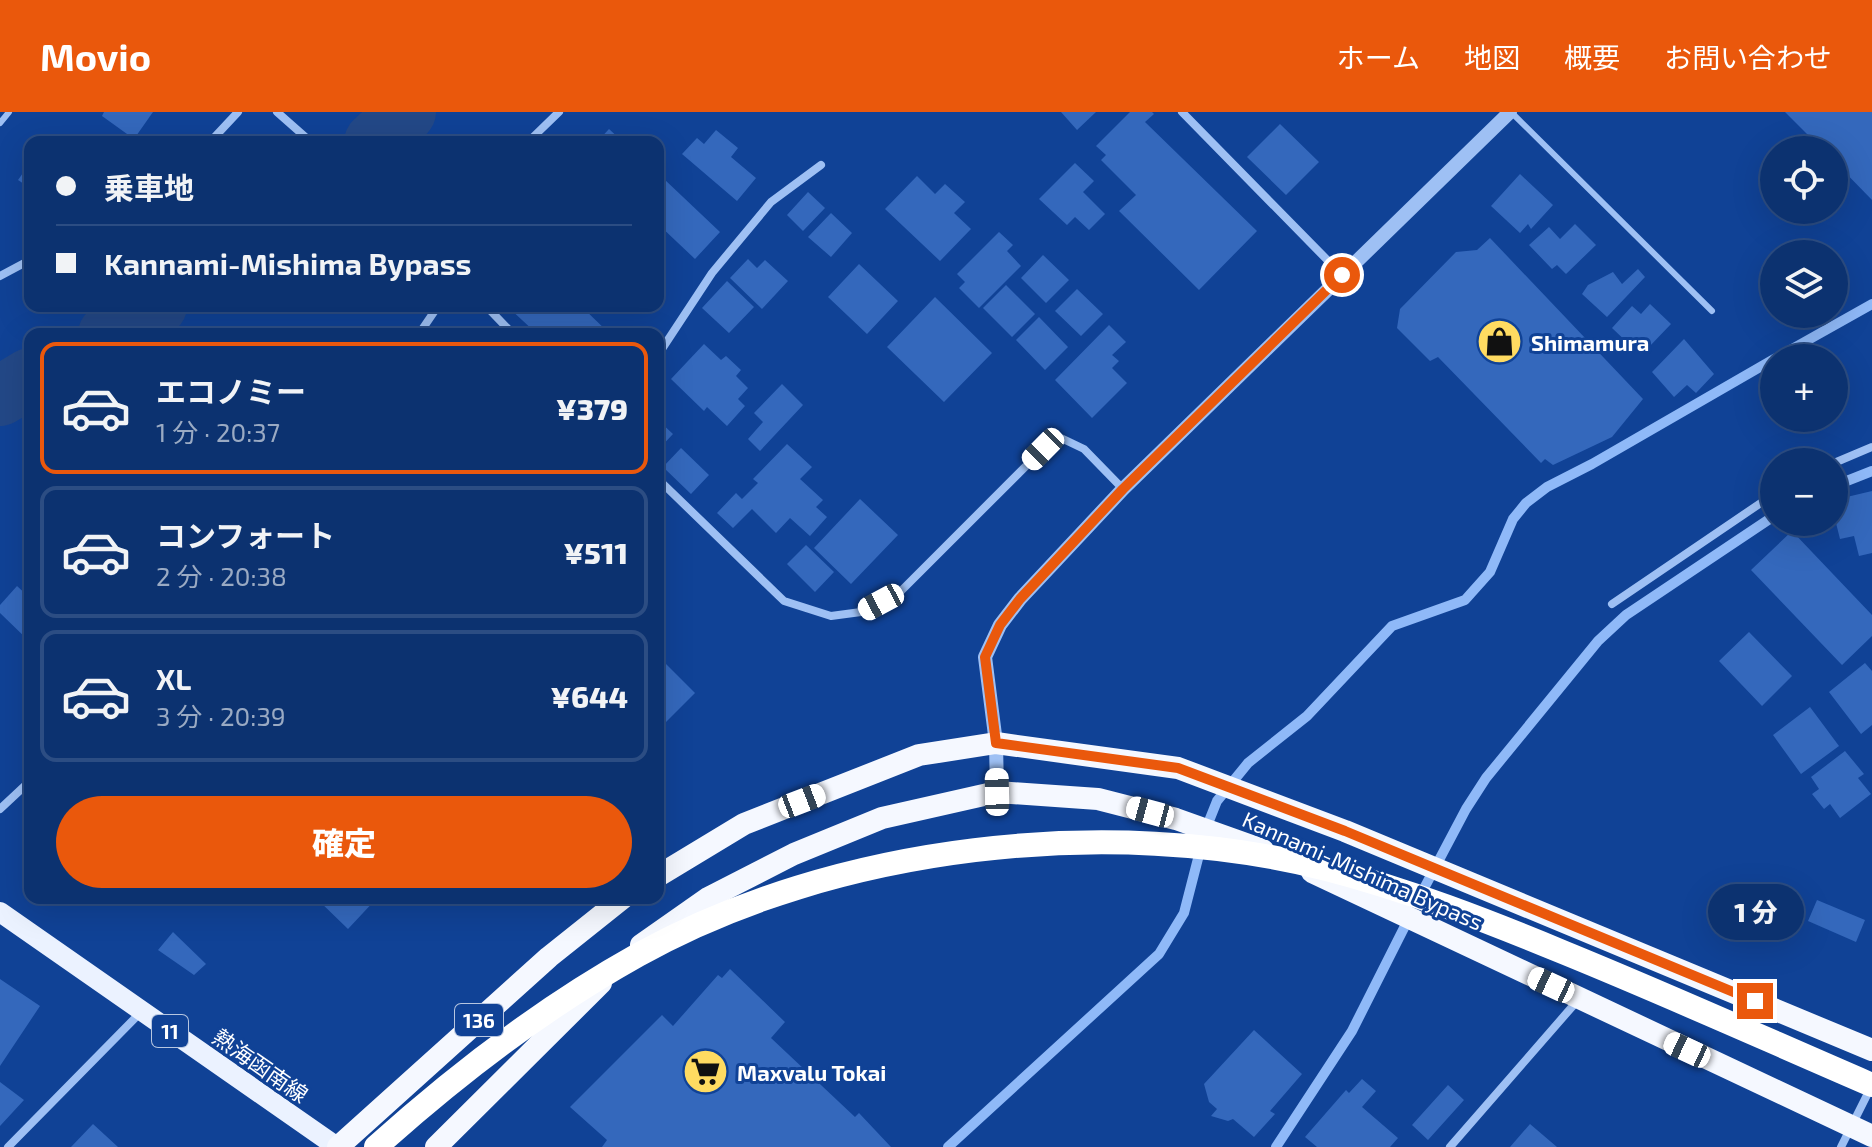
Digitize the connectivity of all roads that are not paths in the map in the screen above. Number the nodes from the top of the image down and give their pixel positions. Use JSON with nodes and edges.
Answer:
{"nodes":[{"id":1,"x":9,"y":112,"type":"edge"},
{"id":2,"x":238,"y":112,"type":"edge"},
{"id":3,"x":277,"y":112,"type":"edge"},
{"id":4,"x":559,"y":112,"type":"edge"},
{"id":5,"x":1182,"y":112,"type":"edge"},
{"id":6,"x":1511,"y":112,"type":"edge"},
{"id":7,"x":0,"y":123,"type":"edge"},
{"id":8,"x":216,"y":136,"type":"edge"},
{"id":9,"x":304,"y":136,"type":"edge"},
{"id":10,"x":534,"y":136,"type":"edge"},
{"id":11,"x":821,"y":165,"type":"dead end"},
{"id":12,"x":24,"y":263,"type":"edge"},
{"id":13,"x":1342,"y":275,"type":"junction"},
{"id":14,"x":0,"y":276,"type":"edge"},
{"id":15,"x":1712,"y":311,"type":"dead end"},
{"id":16,"x":492,"y":312,"type":"edge"},
{"id":17,"x":507,"y":328,"type":"edge"},
{"id":18,"x":664,"y":346,"type":"edge"},
{"id":19,"x":1872,"y":447,"type":"edge"},
{"id":20,"x":1848,"y":457,"type":"edge"},
{"id":21,"x":664,"y":485,"type":"edge"},
{"id":22,"x":1123,"y":489,"type":"junction"},
{"id":23,"x":1760,"y":504,"type":"edge"},
{"id":24,"x":1612,"y":604,"type":"dead end"},
{"id":25,"x":996,"y":743,"type":"junction"},
{"id":26,"x":24,"y":787,"type":"edge"},
{"id":27,"x":997,"y":792,"type":"junction"},
{"id":28,"x":0,"y":809,"type":"edge"},
{"id":29,"x":664,"y":872,"type":"edge"},
{"id":30,"x":615,"y":904,"type":"edge"},
{"id":31,"x":0,"y":912,"type":"edge"},
{"id":32,"x":1579,"y":998,"type":"junction"},
{"id":33,"x":142,"y":1011,"type":"junction"},
{"id":34,"x":1872,"y":1050,"type":"edge"},
{"id":35,"x":1872,"y":1084,"type":"edge"},
{"id":36,"x":1872,"y":1136,"type":"edge"},
{"id":37,"x":1845,"y":1137,"type":"edge"},
{"id":38,"x":8,"y":1147,"type":"edge"},
{"id":39,"x":338,"y":1147,"type":"edge"},
{"id":40,"x":376,"y":1147,"type":"edge"},
{"id":41,"x":436,"y":1147,"type":"edge"},
{"id":42,"x":1450,"y":1147,"type":"edge"}],
"edges":[{"from":1,"to":7,"type":"lane"},
{"from":2,"to":8,"type":"street"},
{"from":3,"to":9,"type":"street"},
{"from":4,"to":10,"type":"street"},
{"from":5,"to":13,"type":"street"},
{"from":6,"to":13,"type":"street"},
{"from":6,"to":15,"type":"lane"},
{"from":11,"to":18,"type":"street"},
{"from":12,"to":14,"type":"street"},
{"from":13,"to":22,"type":"street"},
{"from":16,"to":17,"type":"street"},
{"from":19,"to":20,"type":"street"},
{"from":21,"to":22,"type":"street"},
{"from":22,"to":25,"type":"street"},
{"from":23,"to":24,"type":"street"},
{"from":25,"to":27,"type":"street"},
{"from":25,"to":29,"type":"highway","name":"Kannami-Mishima Bypass"},
{"from":25,"to":34,"type":"highway","name":"Kannami-Mishima Bypass"},
{"from":26,"to":28,"type":"street"},
{"from":27,"to":32,"type":"highway","name":"Kannami-Mishima Bypass","number":"136"},
{"from":27,"to":41,"type":"highway","name":"Kannami-Mishima Bypass","number":"136"},
{"from":30,"to":39,"type":"highway","number":"136"},
{"from":31,"to":33,"type":"main road","name":"熱海函南線","number":"11"},
{"from":32,"to":37,"type":"highway","name":"Kannami-Mishima Bypass","number":"136"},
{"from":32,"to":42,"type":"street"},
{"from":33,"to":38,"type":"street"},
{"from":33,"to":39,"type":"main road","name":"熱海函南線","number":"11"},
{"from":35,"to":37,"type":"street"},
{"from":35,"to":40,"type":"highway","bridge":true},
{"from":36,"to":37,"type":"highway","name":"Kannami-Mishima Bypass","number":"136"}]}
